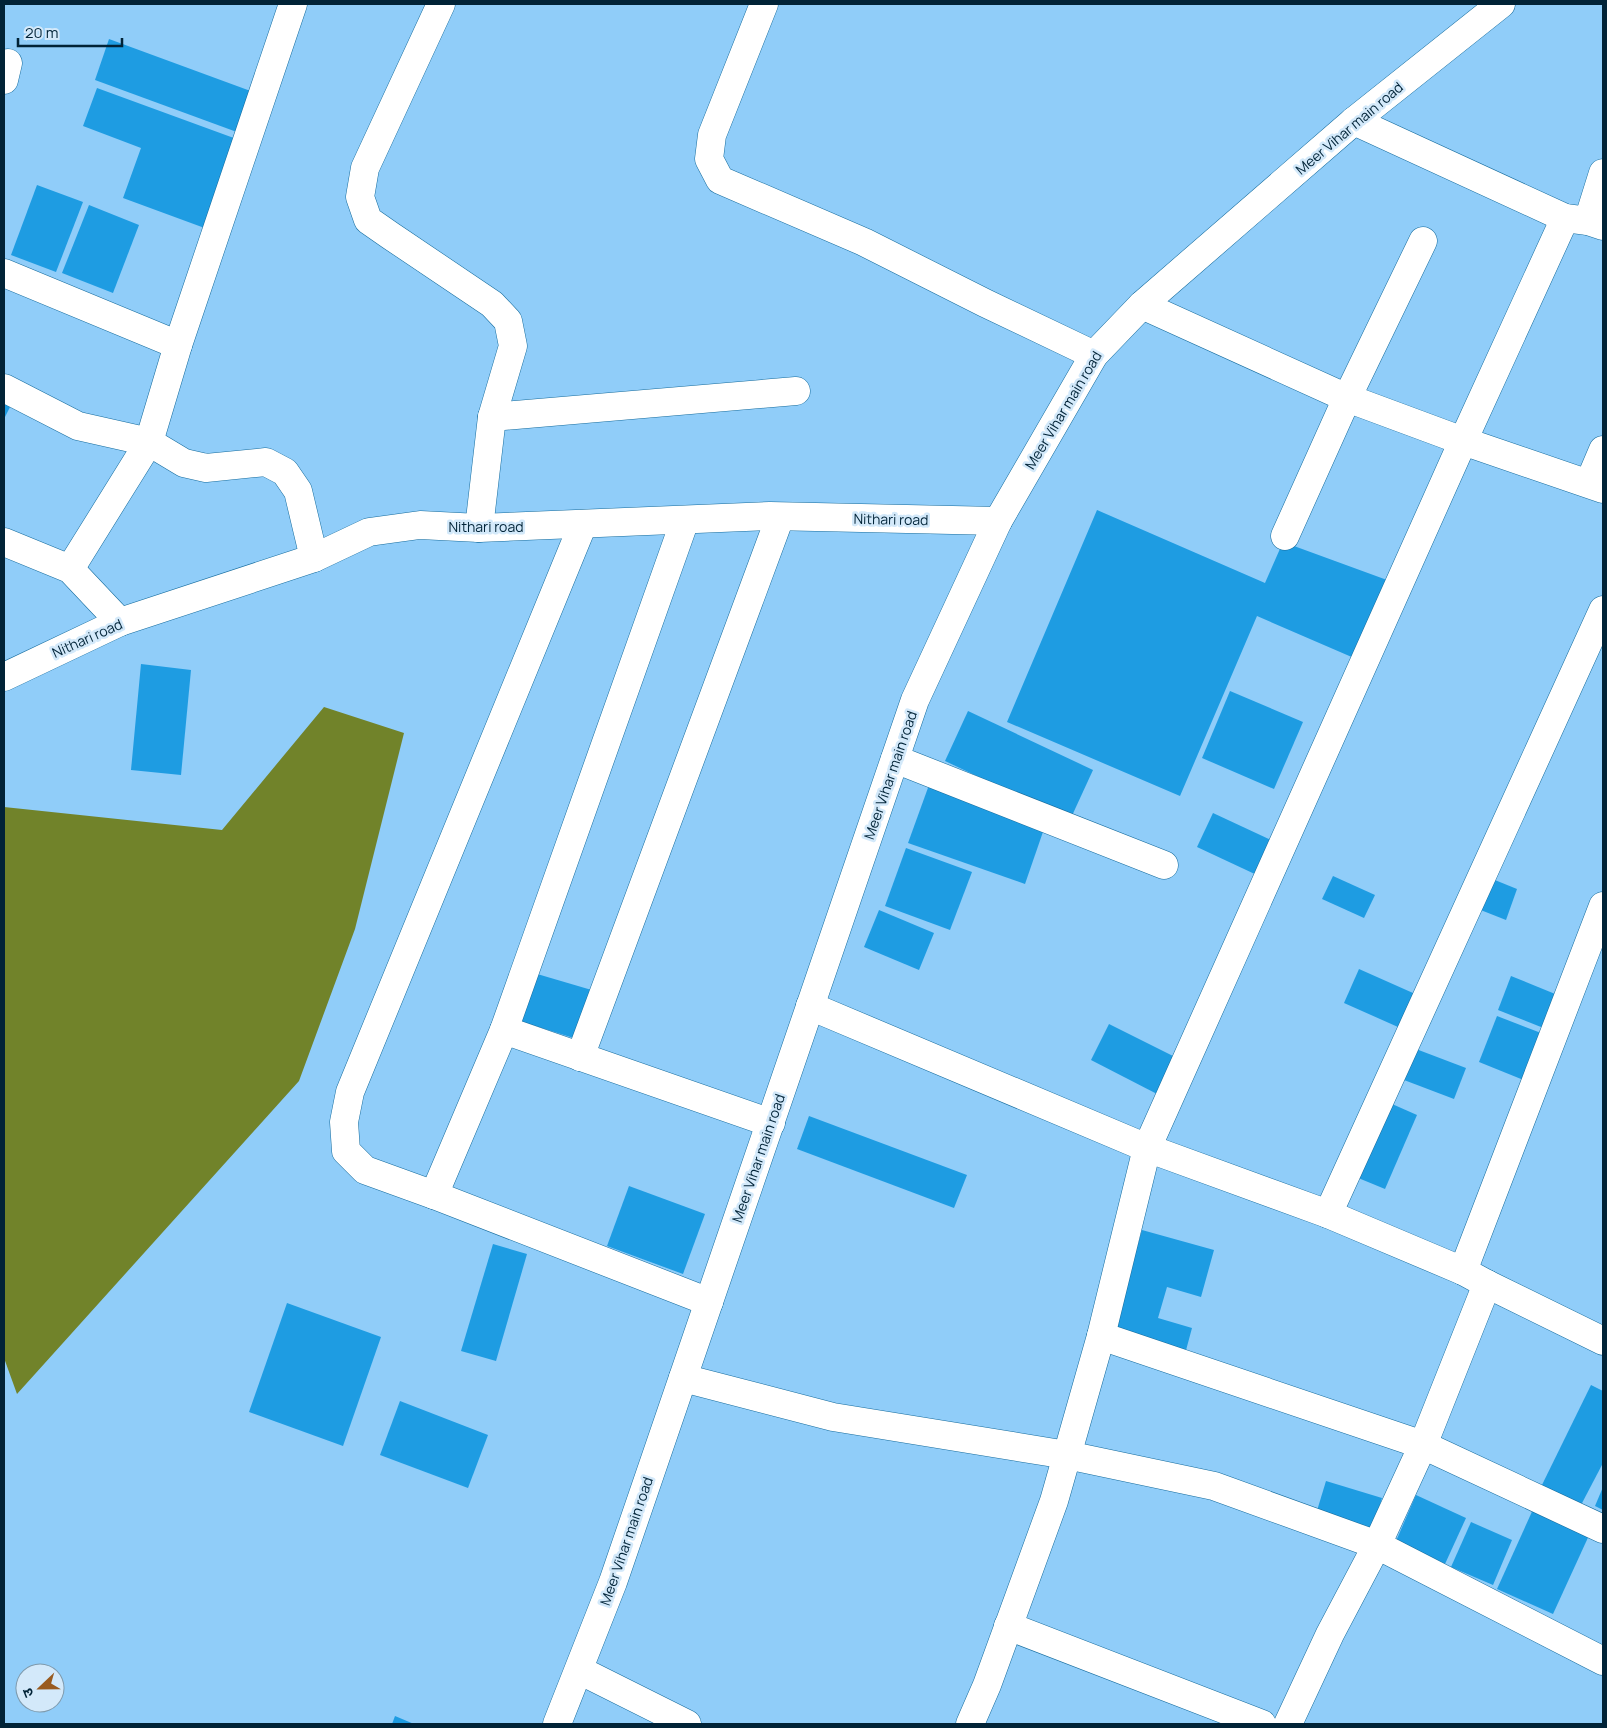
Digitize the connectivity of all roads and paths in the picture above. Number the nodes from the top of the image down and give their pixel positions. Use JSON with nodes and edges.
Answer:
{"nodes":[{"id":1,"x":293,"y":4,"type":"edge"},
{"id":2,"x":441,"y":4,"type":"edge"},
{"id":3,"x":764,"y":4,"type":"edge"},
{"id":4,"x":1501,"y":4,"type":"edge"},
{"id":5,"x":1354,"y":121,"type":"junction"},
{"id":6,"x":1603,"y":173,"type":"edge"},
{"id":7,"x":1585,"y":222,"type":"edge"},
{"id":8,"x":1423,"y":241,"type":"dead end"},
{"id":9,"x":4,"y":273,"type":"edge"},
{"id":10,"x":1142,"y":305,"type":"junction"},
{"id":11,"x":178,"y":345,"type":"junction"},
{"id":12,"x":1094,"y":355,"type":"junction"},
{"id":13,"x":4,"y":388,"type":"edge"},
{"id":14,"x":796,"y":391,"type":"dead end"},
{"id":15,"x":1347,"y":398,"type":"junction"},
{"id":16,"x":492,"y":416,"type":"junction"},
{"id":17,"x":1463,"y":441,"type":"junction"},
{"id":18,"x":149,"y":442,"type":"junction"},
{"id":19,"x":1603,"y":450,"type":"edge"},
{"id":20,"x":1596,"y":486,"type":"edge"},
{"id":21,"x":780,"y":517,"type":"junction"},
{"id":22,"x":685,"y":520,"type":"junction"},
{"id":23,"x":998,"y":521,"type":"junction"},
{"id":24,"x":583,"y":524,"type":"junction"},
{"id":25,"x":479,"y":528,"type":"junction"},
{"id":26,"x":1285,"y":536,"type":"dead end"},
{"id":27,"x":4,"y":542,"type":"edge"},
{"id":28,"x":314,"y":558,"type":"junction"},
{"id":29,"x":70,"y":569,"type":"junction"},
{"id":30,"x":1603,"y":610,"type":"edge"},
{"id":31,"x":120,"y":622,"type":"junction"},
{"id":32,"x":4,"y":676,"type":"edge"},
{"id":33,"x":896,"y":759,"type":"junction"},
{"id":34,"x":1164,"y":865,"type":"dead end"},
{"id":35,"x":1603,"y":906,"type":"edge"},
{"id":36,"x":810,"y":1006,"type":"junction"},
{"id":37,"x":504,"y":1030,"type":"junction"},
{"id":38,"x":580,"y":1057,"type":"junction"},
{"id":39,"x":771,"y":1123,"type":"junction"},
{"id":40,"x":1147,"y":1148,"type":"junction"},
{"id":41,"x":434,"y":1195,"type":"junction"},
{"id":42,"x":1328,"y":1214,"type":"junction"},
{"id":43,"x":1463,"y":1271,"type":"junction"},
{"id":44,"x":1488,"y":1284,"type":"junction"},
{"id":45,"x":708,"y":1302,"type":"junction"},
{"id":46,"x":1101,"y":1336,"type":"junction"},
{"id":47,"x":1603,"y":1341,"type":"edge"},
{"id":48,"x":683,"y":1378,"type":"junction"},
{"id":49,"x":1423,"y":1445,"type":"junction"},
{"id":50,"x":1067,"y":1455,"type":"junction"},
{"id":51,"x":1603,"y":1529,"type":"edge"},
{"id":52,"x":1377,"y":1545,"type":"junction"},
{"id":53,"x":1008,"y":1626,"type":"junction"},
{"id":54,"x":1603,"y":1661,"type":"edge"},
{"id":55,"x":579,"y":1670,"type":"junction"},
{"id":56,"x":557,"y":1724,"type":"edge"},
{"id":57,"x":687,"y":1724,"type":"edge"},
{"id":58,"x":970,"y":1724,"type":"edge"},
{"id":59,"x":1262,"y":1724,"type":"edge"},
{"id":60,"x":1288,"y":1724,"type":"edge"}],
"edges":[{"from":1,"to":11,"type":"street"},
{"from":2,"to":16,"type":"street"},
{"from":3,"to":12,"type":"street"},
{"from":4,"to":5,"type":"street","name":"Meer Vihar main road"},
{"from":5,"to":7,"type":"street"},
{"from":5,"to":10,"type":"street","name":"Meer Vihar main road"},
{"from":6,"to":7,"type":"street"},
{"from":7,"to":17,"type":"street"},
{"from":8,"to":15,"type":"street"},
{"from":9,"to":11,"type":"street"},
{"from":10,"to":12,"type":"street","name":"Meer Vihar main road"},
{"from":10,"to":15,"type":"street"},
{"from":11,"to":18,"type":"street"},
{"from":12,"to":23,"type":"street","name":"Meer Vihar main road"},
{"from":13,"to":18,"type":"street"},
{"from":14,"to":16,"type":"street"},
{"from":15,"to":17,"type":"street"},
{"from":15,"to":26,"type":"street"},
{"from":16,"to":25,"type":"street"},
{"from":17,"to":20,"type":"street"},
{"from":17,"to":40,"type":"street"},
{"from":18,"to":28,"type":"street"},
{"from":18,"to":29,"type":"street"},
{"from":19,"to":20,"type":"street"},
{"from":21,"to":22,"type":"street","name":"Nithari road"},
{"from":21,"to":23,"type":"street","name":"Nithari road"},
{"from":21,"to":38,"type":"street"},
{"from":22,"to":24,"type":"street","name":"Nithari road"},
{"from":22,"to":37,"type":"street"},
{"from":23,"to":33,"type":"street","name":"Meer Vihar main road"},
{"from":24,"to":25,"type":"street","name":"Nithari road"},
{"from":24,"to":41,"type":"street"},
{"from":25,"to":28,"type":"street","name":"Nithari road"},
{"from":27,"to":29,"type":"street"},
{"from":28,"to":31,"type":"street","name":"Nithari road"},
{"from":29,"to":31,"type":"street"},
{"from":30,"to":42,"type":"street"},
{"from":31,"to":32,"type":"street","name":"Nithari road"},
{"from":33,"to":34,"type":"street"},
{"from":33,"to":36,"type":"street","name":"Meer Vihar main road"},
{"from":35,"to":43,"type":"street"},
{"from":36,"to":39,"type":"street","name":"Meer Vihar main road"},
{"from":36,"to":40,"type":"street"},
{"from":37,"to":38,"type":"street"},
{"from":37,"to":41,"type":"street"},
{"from":38,"to":39,"type":"street"},
{"from":39,"to":45,"type":"street","name":"Meer Vihar main road"},
{"from":40,"to":42,"type":"street"},
{"from":40,"to":46,"type":"street"},
{"from":41,"to":45,"type":"street"},
{"from":42,"to":43,"type":"street"},
{"from":43,"to":44,"type":"street"},
{"from":44,"to":47,"type":"street"},
{"from":44,"to":49,"type":"street"},
{"from":45,"to":48,"type":"street","name":"Meer Vihar main road"},
{"from":46,"to":49,"type":"street"},
{"from":46,"to":50,"type":"street"},
{"from":48,"to":50,"type":"street"},
{"from":48,"to":55,"type":"street","name":"Meer Vihar main road"},
{"from":49,"to":51,"type":"street"},
{"from":49,"to":52,"type":"street"},
{"from":50,"to":52,"type":"street"},
{"from":50,"to":53,"type":"street"},
{"from":52,"to":54,"type":"street"},
{"from":52,"to":60,"type":"street"},
{"from":53,"to":58,"type":"street"},
{"from":53,"to":59,"type":"street"},
{"from":55,"to":56,"type":"street","name":"Meer Vihar main road"},
{"from":55,"to":57,"type":"street"}]}
